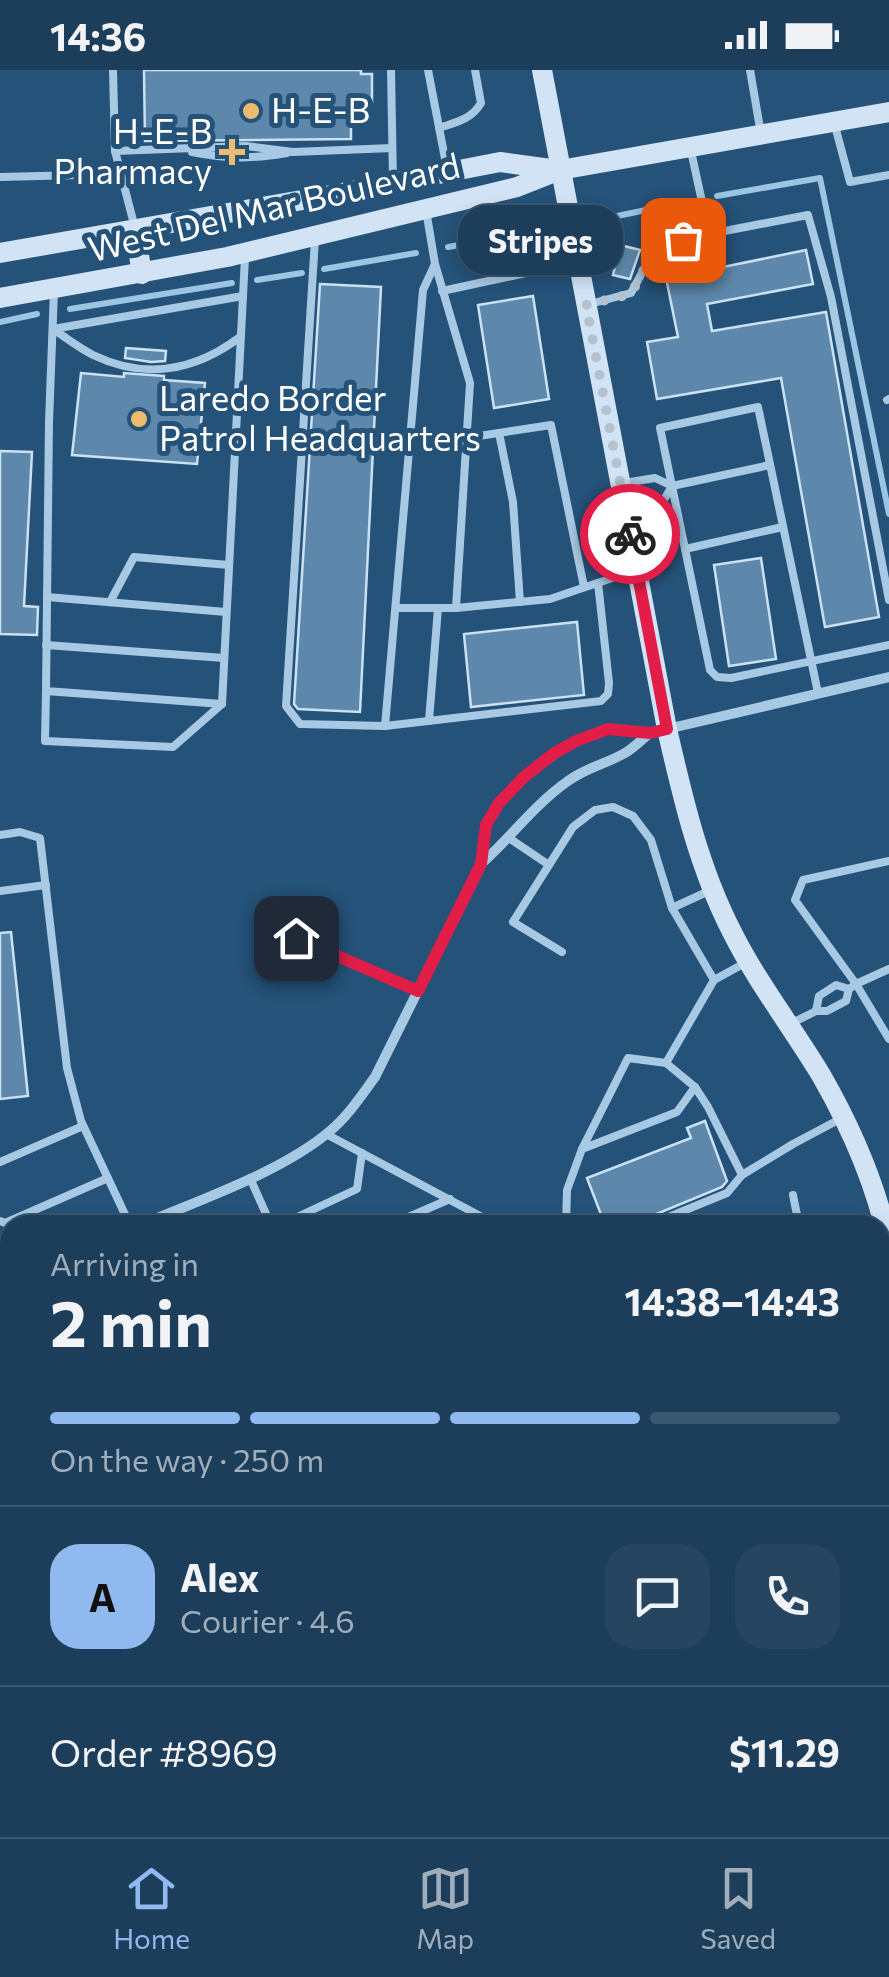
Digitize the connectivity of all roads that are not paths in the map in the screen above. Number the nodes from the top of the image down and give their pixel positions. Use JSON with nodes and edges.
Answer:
{"nodes":[{"id":1,"x":113,"y":70,"type":"edge"},
{"id":2,"x":392,"y":70,"type":"edge"},
{"id":3,"x":428,"y":70,"type":"edge"},
{"id":4,"x":475,"y":70,"type":"edge"},
{"id":5,"x":542,"y":70,"type":"edge"},
{"id":6,"x":750,"y":70,"type":"edge"},
{"id":7,"x":889,"y":112,"type":"edge"},
{"id":8,"x":834,"y":122,"type":"junction"},
{"id":9,"x":439,"y":128,"type":"junction"},
{"id":10,"x":762,"y":134,"type":"junction"},
{"id":11,"x":690,"y":147,"type":"junction"},
{"id":12,"x":392,"y":148,"type":"junction"},
{"id":13,"x":115,"y":151,"type":"junction"},
{"id":14,"x":560,"y":170,"type":"junction"},
{"id":15,"x":448,"y":172,"type":"junction"},
{"id":16,"x":120,"y":174,"type":"junction"},
{"id":17,"x":889,"y":175,"type":"edge"},
{"id":18,"x":0,"y":177,"type":"edge"},
{"id":19,"x":392,"y":183,"type":"junction"},
{"id":20,"x":426,"y":208,"type":"junction"},
{"id":21,"x":135,"y":230,"type":"junction"},
{"id":22,"x":316,"y":234,"type":"junction"},
{"id":23,"x":709,"y":234,"type":"junction"},
{"id":24,"x":246,"y":252,"type":"junction"},
{"id":25,"x":0,"y":253,"type":"edge"},
{"id":26,"x":434,"y":264,"type":"junction"},
{"id":27,"x":535,"y":272,"type":"dead end"},
{"id":28,"x":142,"y":274,"type":"junction"},
{"id":29,"x":54,"y":289,"type":"junction"},
{"id":30,"x":442,"y":291,"type":"junction"},
{"id":31,"x":243,"y":296,"type":"junction"},
{"id":32,"x":0,"y":298,"type":"edge"},
{"id":33,"x":586,"y":305,"type":"junction"},
{"id":34,"x":52,"y":329,"type":"junction"},
{"id":35,"x":240,"y":337,"type":"junction"},
{"id":36,"x":499,"y":433,"type":"junction"},
{"id":37,"x":466,"y":438,"type":"junction"},
{"id":38,"x":770,"y":465,"type":"junction"},
{"id":39,"x":620,"y":484,"type":"junction"},
{"id":40,"x":672,"y":486,"type":"junction"},
{"id":41,"x":626,"y":514,"type":"junction"},
{"id":42,"x":783,"y":528,"type":"junction"},
{"id":43,"x":685,"y":548,"type":"junction"},
{"id":44,"x":228,"y":565,"type":"junction"},
{"id":45,"x":636,"y":570,"type":"junction"},
{"id":46,"x":598,"y":583,"type":"junction"},
{"id":47,"x":584,"y":587,"type":"junction"},
{"id":48,"x":47,"y":597,"type":"junction"},
{"id":49,"x":889,"y":600,"type":"edge"},
{"id":50,"x":110,"y":602,"type":"junction"},
{"id":51,"x":520,"y":602,"type":"junction"},
{"id":52,"x":396,"y":608,"type":"junction"},
{"id":53,"x":438,"y":608,"type":"junction"},
{"id":54,"x":456,"y":608,"type":"junction"},
{"id":55,"x":226,"y":612,"type":"junction"},
{"id":56,"x":46,"y":645,"type":"junction"},
{"id":57,"x":889,"y":645,"type":"edge"},
{"id":58,"x":224,"y":658,"type":"junction"},
{"id":59,"x":812,"y":661,"type":"junction"},
{"id":60,"x":888,"y":677,"type":"edge"},
{"id":61,"x":889,"y":690,"type":"edge"},
{"id":62,"x":46,"y":692,"type":"junction"},
{"id":63,"x":818,"y":694,"type":"junction"},
{"id":64,"x":222,"y":704,"type":"junction"},
{"id":65,"x":429,"y":721,"type":"junction"},
{"id":66,"x":385,"y":726,"type":"junction"},
{"id":67,"x":658,"y":731,"type":"junction"},
{"id":68,"x":0,"y":835,"type":"edge"},
{"id":69,"x":509,"y":838,"type":"junction"},
{"id":70,"x":889,"y":861,"type":"edge"},
{"id":71,"x":481,"y":864,"type":"junction"},
{"id":72,"x":549,"y":865,"type":"junction"},
{"id":73,"x":46,"y":885,"type":"junction"},
{"id":74,"x":713,"y":889,"type":"junction"},
{"id":75,"x":0,"y":890,"type":"edge"},
{"id":76,"x":672,"y":908,"type":"junction"},
{"id":77,"x":265,"y":925,"type":"dead end"},
{"id":78,"x":562,"y":952,"type":"dead end"},
{"id":79,"x":748,"y":961,"type":"junction"},
{"id":80,"x":889,"y":969,"type":"edge"},
{"id":81,"x":714,"y":980,"type":"junction"},
{"id":82,"x":853,"y":987,"type":"junction"},
{"id":83,"x":418,"y":991,"type":"junction"},
{"id":84,"x":816,"y":1011,"type":"junction"},
{"id":85,"x":788,"y":1025,"type":"junction"},
{"id":86,"x":889,"y":1040,"type":"edge"},
{"id":87,"x":666,"y":1063,"type":"junction"},
{"id":88,"x":695,"y":1087,"type":"junction"},
{"id":89,"x":844,"y":1117,"type":"junction"},
{"id":90,"x":83,"y":1126,"type":"junction"},
{"id":91,"x":326,"y":1134,"type":"junction"},
{"id":92,"x":582,"y":1149,"type":"junction"},
{"id":93,"x":362,"y":1152,"type":"junction"},
{"id":94,"x":0,"y":1162,"type":"edge"},
{"id":95,"x":742,"y":1175,"type":"junction"},
{"id":96,"x":108,"y":1178,"type":"junction"},
{"id":97,"x":250,"y":1178,"type":"junction"},
{"id":98,"x":793,"y":1195,"type":"dead end"},
{"id":99,"x":450,"y":1199,"type":"junction"},
{"id":100,"x":24,"y":1215,"type":"edge"},
{"id":101,"x":125,"y":1215,"type":"edge"},
{"id":102,"x":164,"y":1215,"type":"edge"},
{"id":103,"x":266,"y":1215,"type":"edge"},
{"id":104,"x":301,"y":1215,"type":"edge"},
{"id":105,"x":413,"y":1215,"type":"edge"},
{"id":106,"x":480,"y":1215,"type":"edge"},
{"id":107,"x":566,"y":1215,"type":"edge"},
{"id":108,"x":673,"y":1215,"type":"edge"},
{"id":109,"x":797,"y":1215,"type":"edge"},
{"id":110,"x":882,"y":1215,"type":"edge"}],
"edges":[{"from":1,"to":13,"type":"lane"},
{"from":2,"to":12,"type":"lane"},
{"from":3,"to":9,"type":"lane"},
{"from":4,"to":9,"type":"lane"},
{"from":5,"to":14,"type":"main road"},
{"from":6,"to":10,"type":"lane"},
{"from":7,"to":8,"type":"main road","name":"West Del Mar Boulevard"},
{"from":8,"to":10,"type":"main road","name":"West Del Mar Boulevard"},
{"from":8,"to":17,"type":"lane"},
{"from":9,"to":15,"type":"lane"},
{"from":10,"to":11,"type":"main road","name":"West Del Mar Boulevard"},
{"from":11,"to":14,"type":"main road","name":"West Del Mar Boulevard"},
{"from":11,"to":23,"type":"lane"},
{"from":12,"to":13,"type":"lane"},
{"from":12,"to":19,"type":"lane"},
{"from":13,"to":16,"type":"lane"},
{"from":14,"to":15,"type":"main road","name":"West Del Mar Boulevard"},
{"from":14,"to":20,"type":"main road","name":"West Del Mar Boulevard"},
{"from":14,"to":33,"type":"main road"},
{"from":15,"to":19,"type":"main road","name":"West Del Mar Boulevard"},
{"from":16,"to":18,"type":"lane"},
{"from":16,"to":21,"type":"lane"},
{"from":19,"to":21,"type":"main road","name":"West Del Mar Boulevard"},
{"from":20,"to":22,"type":"main road","name":"West Del Mar Boulevard"},
{"from":20,"to":26,"type":"lane"},
{"from":21,"to":25,"type":"main road","name":"West Del Mar Boulevard"},
{"from":21,"to":28,"type":"main road"},
{"from":22,"to":24,"type":"main road","name":"West Del Mar Boulevard"},
{"from":22,"to":66,"type":"lane"},
{"from":23,"to":33,"type":"lane"},
{"from":23,"to":49,"type":"lane"},
{"from":24,"to":28,"type":"main road","name":"West Del Mar Boulevard"},
{"from":24,"to":31,"type":"lane"},
{"from":26,"to":30,"type":"lane"},
{"from":26,"to":52,"type":"lane"},
{"from":27,"to":30,"type":"lane"},
{"from":28,"to":29,"type":"main road","name":"West Del Mar Boulevard"},
{"from":29,"to":32,"type":"main road","name":"West Del Mar Boulevard"},
{"from":29,"to":34,"type":"lane"},
{"from":30,"to":37,"type":"lane"},
{"from":31,"to":34,"type":"lane"},
{"from":31,"to":35,"type":"lane"},
{"from":33,"to":39,"type":"main road"},
{"from":34,"to":35,"type":"lane"},
{"from":34,"to":48,"type":"lane"},
{"from":35,"to":44,"type":"lane"},
{"from":36,"to":37,"type":"lane"},
{"from":36,"to":47,"type":"lane"},
{"from":36,"to":51,"type":"lane"},
{"from":37,"to":54,"type":"lane"},
{"from":38,"to":40,"type":"lane"},
{"from":38,"to":40,"type":"lane"},
{"from":38,"to":42,"type":"lane"},
{"from":39,"to":40,"type":"lane"},
{"from":39,"to":41,"type":"main road"},
{"from":40,"to":41,"type":"lane"},
{"from":40,"to":43,"type":"lane"},
{"from":41,"to":45,"type":"main road"},
{"from":42,"to":43,"type":"lane"},
{"from":42,"to":59,"type":"lane"},
{"from":43,"to":59,"type":"lane"},
{"from":44,"to":50,"type":"lane"},
{"from":44,"to":55,"type":"lane"},
{"from":45,"to":46,"type":"lane"},
{"from":45,"to":67,"type":"main road"},
{"from":46,"to":47,"type":"lane"},
{"from":46,"to":65,"type":"lane"},
{"from":47,"to":51,"type":"lane"},
{"from":48,"to":50,"type":"lane"},
{"from":48,"to":56,"type":"lane"},
{"from":50,"to":55,"type":"lane"},
{"from":51,"to":54,"type":"lane"},
{"from":52,"to":53,"type":"lane"},
{"from":52,"to":66,"type":"lane"},
{"from":53,"to":54,"type":"lane"},
{"from":53,"to":65,"type":"lane"},
{"from":55,"to":58,"type":"lane"},
{"from":56,"to":58,"type":"lane"},
{"from":56,"to":62,"type":"lane"},
{"from":57,"to":59,"type":"lane"},
{"from":58,"to":64,"type":"lane"},
{"from":59,"to":63,"type":"lane"},
{"from":60,"to":61,"type":"lane"},
{"from":60,"to":63,"type":"street"},
{"from":62,"to":64,"type":"lane"},
{"from":62,"to":64,"type":"lane"},
{"from":63,"to":67,"type":"street"},
{"from":65,"to":66,"type":"lane"},
{"from":67,"to":69,"type":"street"},
{"from":67,"to":71,"type":"street"},
{"from":67,"to":74,"type":"main road"},
{"from":68,"to":73,"type":"lane"},
{"from":69,"to":71,"type":"street"},
{"from":69,"to":72,"type":"lane"},
{"from":70,"to":82,"type":"lane"},
{"from":71,"to":83,"type":"street"},
{"from":72,"to":76,"type":"lane"},
{"from":72,"to":78,"type":"lane"},
{"from":73,"to":75,"type":"lane"},
{"from":73,"to":90,"type":"lane"},
{"from":74,"to":76,"type":"lane"},
{"from":74,"to":79,"type":"main road"},
{"from":76,"to":81,"type":"lane"},
{"from":77,"to":83,"type":"street"},
{"from":79,"to":81,"type":"lane"},
{"from":79,"to":85,"type":"main road"},
{"from":80,"to":82,"type":"lane"},
{"from":81,"to":87,"type":"lane"},
{"from":82,"to":84,"type":"lane"},
{"from":82,"to":84,"type":"lane"},
{"from":82,"to":86,"type":"lane"},
{"from":83,"to":91,"type":"street"},
{"from":84,"to":85,"type":"lane"},
{"from":85,"to":89,"type":"main road"},
{"from":87,"to":88,"type":"lane"},
{"from":87,"to":92,"type":"lane"},
{"from":88,"to":92,"type":"lane"},
{"from":88,"to":95,"type":"lane"},
{"from":89,"to":95,"type":"lane"},
{"from":89,"to":110,"type":"main road"},
{"from":90,"to":94,"type":"lane"},
{"from":90,"to":96,"type":"lane"},
{"from":91,"to":93,"type":"lane"},
{"from":91,"to":97,"type":"street"},
{"from":92,"to":107,"type":"lane"},
{"from":93,"to":99,"type":"lane"},
{"from":93,"to":104,"type":"lane"},
{"from":95,"to":108,"type":"lane"},
{"from":96,"to":100,"type":"lane"},
{"from":96,"to":101,"type":"lane"},
{"from":97,"to":102,"type":"street"},
{"from":97,"to":103,"type":"lane"},
{"from":98,"to":109,"type":"lane"},
{"from":99,"to":105,"type":"lane"},
{"from":99,"to":106,"type":"lane"}]}
